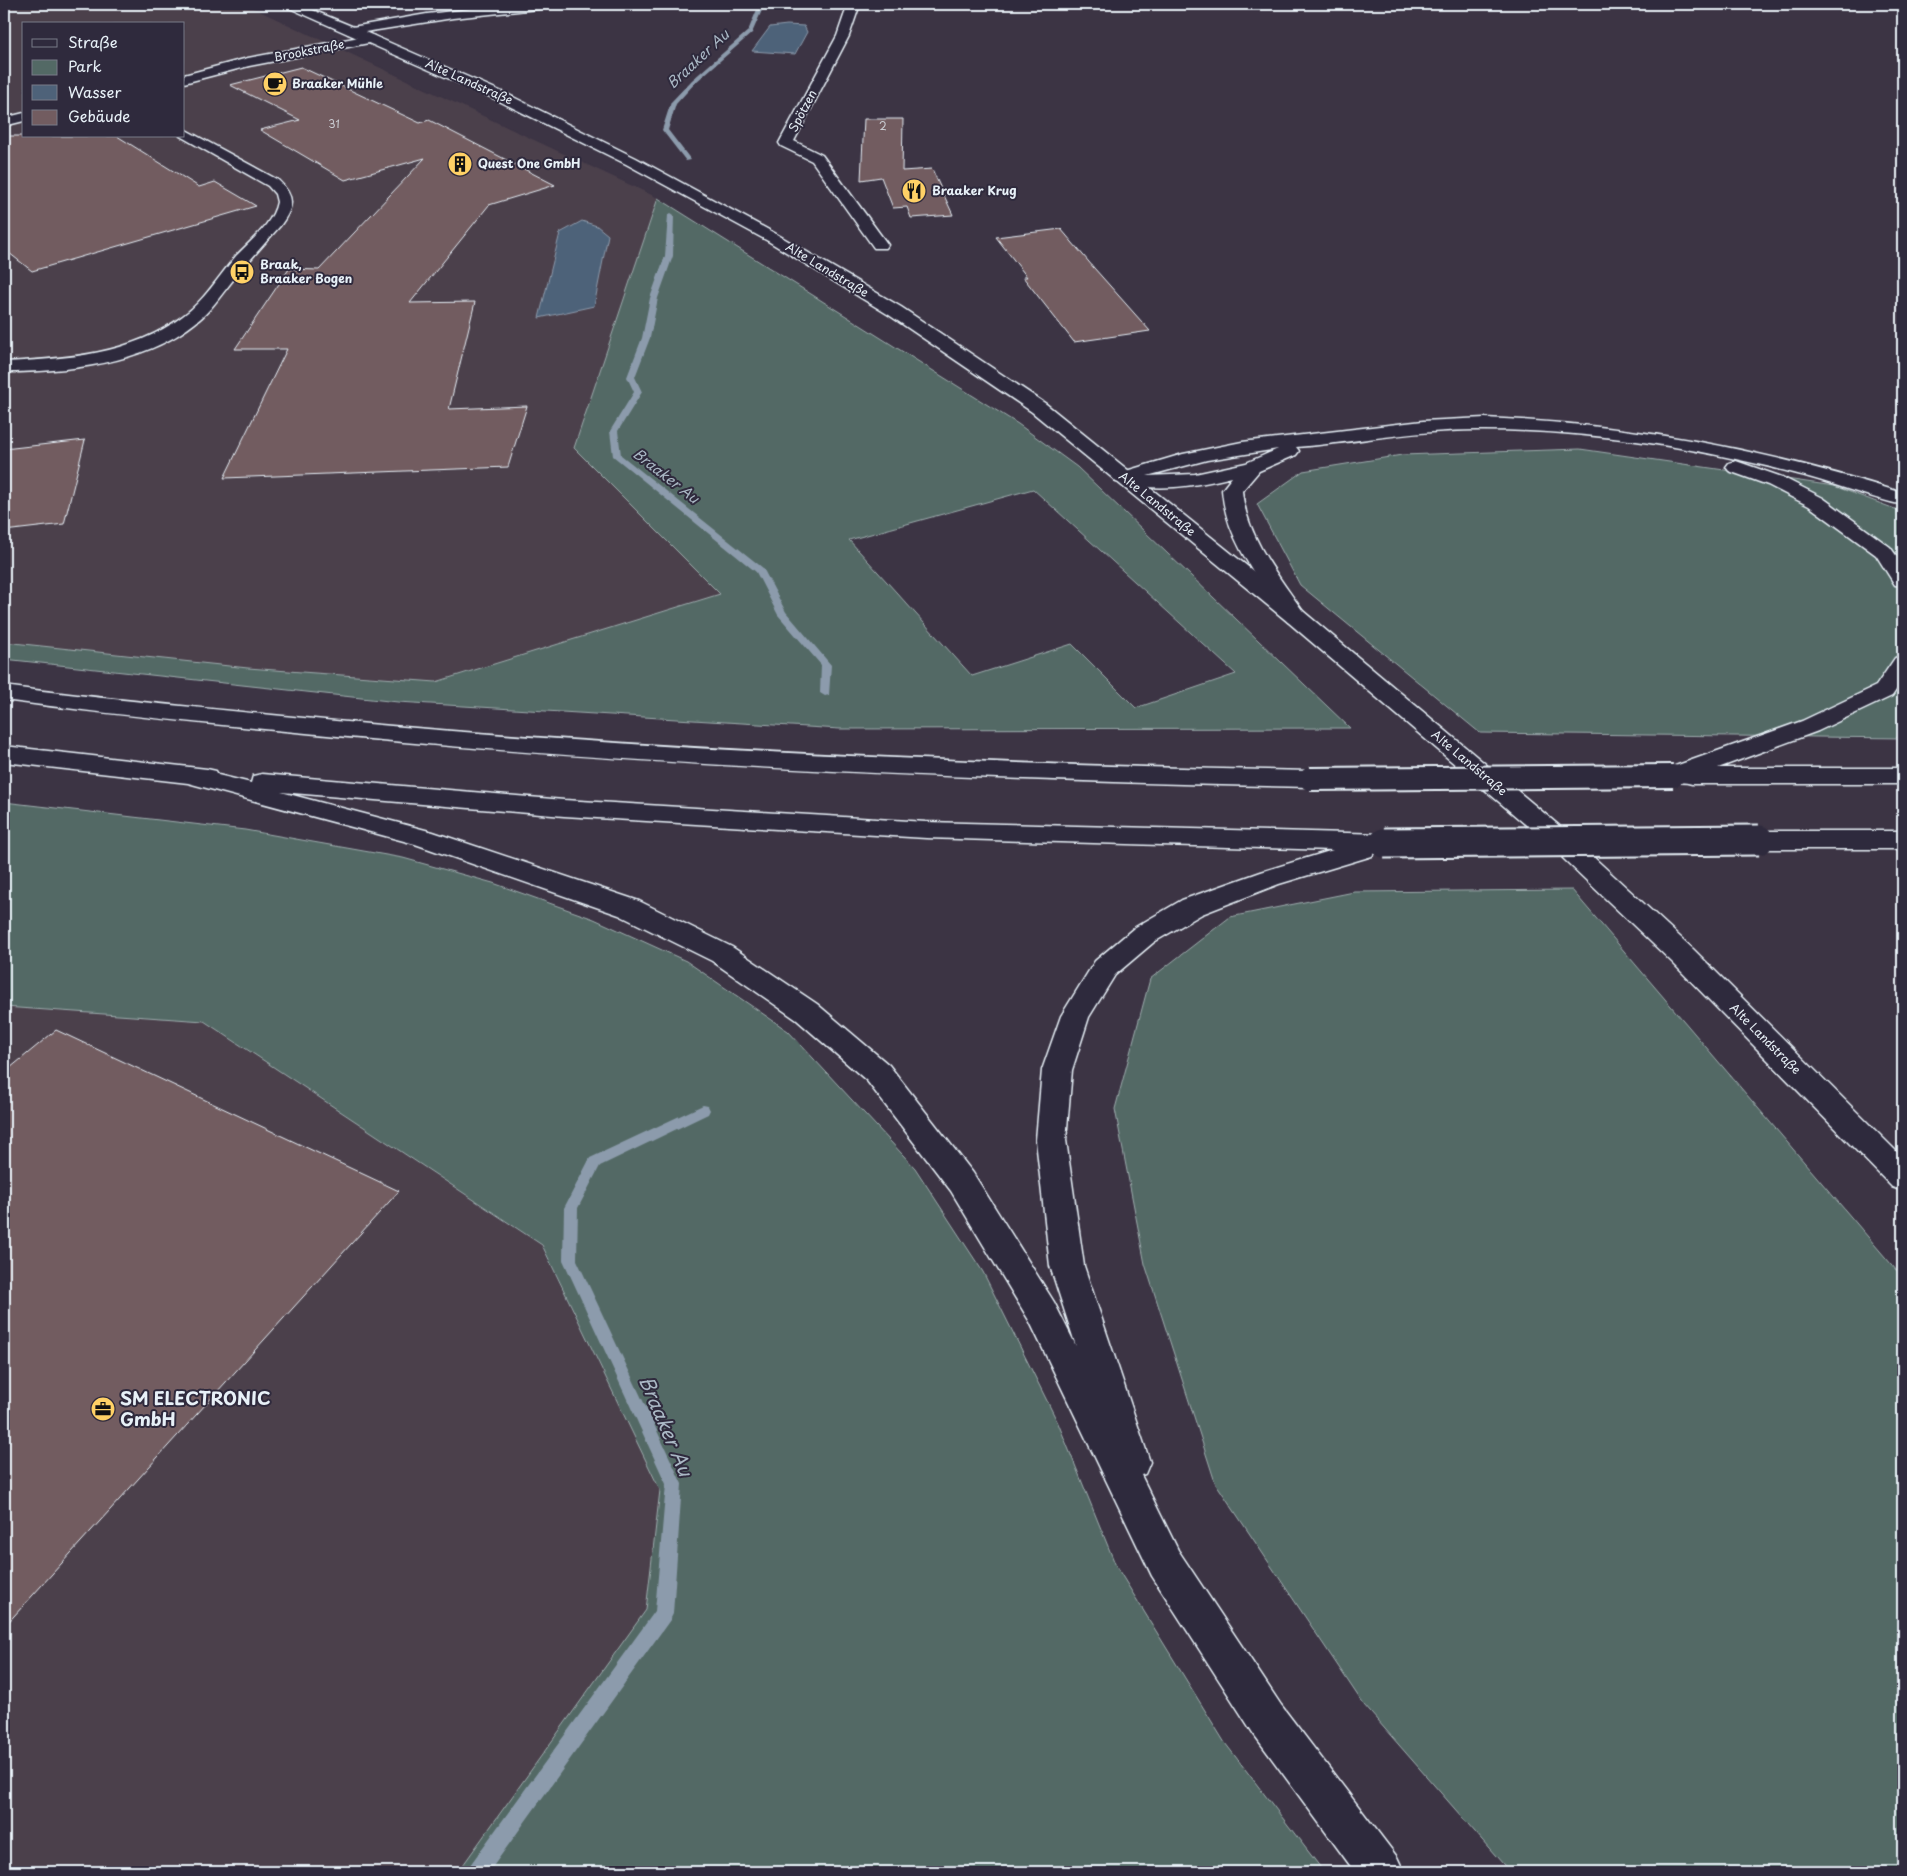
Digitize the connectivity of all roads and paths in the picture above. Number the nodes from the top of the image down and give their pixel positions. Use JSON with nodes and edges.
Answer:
{"nodes":[{"id":1,"x":289,"y":4,"type":"edge"},
{"id":2,"x":554,"y":4,"type":"edge"},
{"id":3,"x":852,"y":4,"type":"edge"},
{"id":4,"x":471,"y":12,"type":"junction"},
{"id":5,"x":429,"y":27,"type":"junction"},
{"id":6,"x":352,"y":31,"type":"junction"},
{"id":7,"x":370,"y":39,"type":"junction"},
{"id":8,"x":248,"y":62,"type":"junction"},
{"id":9,"x":431,"y":65,"type":"junction"},
{"id":10,"x":185,"y":79,"type":"edge"},
{"id":11,"x":22,"y":118,"type":"edge"},
{"id":12,"x":4,"y":122,"type":"edge"},
{"id":13,"x":185,"y":134,"type":"edge"},
{"id":14,"x":880,"y":244,"type":"dead end"},
{"id":15,"x":4,"y":367,"type":"edge"},
{"id":16,"x":1634,"y":436,"type":"junction"},
{"id":17,"x":1322,"y":439,"type":"junction"},
{"id":18,"x":1252,"y":467,"type":"junction"},
{"id":19,"x":1124,"y":478,"type":"junction"},
{"id":20,"x":1903,"y":499,"type":"edge"},
{"id":21,"x":1903,"y":580,"type":"edge"},
{"id":22,"x":1296,"y":617,"type":"junction"},
{"id":23,"x":1903,"y":663,"type":"edge"},
{"id":24,"x":4,"y":693,"type":"edge"},
{"id":25,"x":4,"y":754,"type":"edge"},
{"id":26,"x":189,"y":775,"type":"junction"},
{"id":27,"x":1673,"y":776,"type":"junction"},
{"id":28,"x":1903,"y":776,"type":"edge"},
{"id":29,"x":1903,"y":840,"type":"edge"},
{"id":30,"x":1384,"y":843,"type":"junction"},
{"id":31,"x":1903,"y":1178,"type":"edge"},
{"id":32,"x":1165,"y":1563,"type":"junction"},
{"id":33,"x":1382,"y":1872,"type":"edge"}],
"edges":[{"from":1,"to":6,"type":"main road","name":"Alte Landstraße"},
{"from":2,"to":4,"type":"main road"},
{"from":3,"to":14,"type":"main road","name":"Spötzen"},
{"from":4,"to":5,"type":"main road"},
{"from":4,"to":6,"type":"main road","name":"Brookstraße"},
{"from":5,"to":7,"type":"main road","name":"Brookstraße"},
{"from":5,"to":9,"type":"main road"},
{"from":6,"to":7,"type":"main road","name":"Alte Landstraße"},
{"from":6,"to":8,"type":"main road","name":"Brookstraße"},
{"from":7,"to":8,"type":"main road","name":"Brookstraße"},
{"from":7,"to":9,"type":"main road","name":"Alte Landstraße"},
{"from":8,"to":10,"type":"main road","name":"Brookstraße"},
{"from":9,"to":19,"type":"main road","name":"Alte Landstraße"},
{"from":11,"to":12,"type":"main road"},
{"from":13,"to":15,"type":"main road"},
{"from":16,"to":17,"type":"main road"},
{"from":16,"to":20,"type":"main road"},
{"from":16,"to":21,"type":"main road"},
{"from":17,"to":18,"type":"main road"},
{"from":17,"to":19,"type":"main road"},
{"from":18,"to":19,"type":"main road"},
{"from":18,"to":22,"type":"main road"},
{"from":19,"to":22,"type":"main road","name":"Alte Landstraße"},
{"from":22,"to":31,"type":"main road","name":"Alte Landstraße"},
{"from":23,"to":27,"type":"main road"},
{"from":24,"to":27,"type":"main road","bridge":true},
{"from":25,"to":26,"type":"main road"},
{"from":26,"to":30,"type":"main road"},
{"from":26,"to":32,"type":"main road"},
{"from":27,"to":28,"type":"main road"},
{"from":29,"to":30,"type":"main road","bridge":true},
{"from":30,"to":32,"type":"main road"},
{"from":32,"to":33,"type":"main road"}]}
